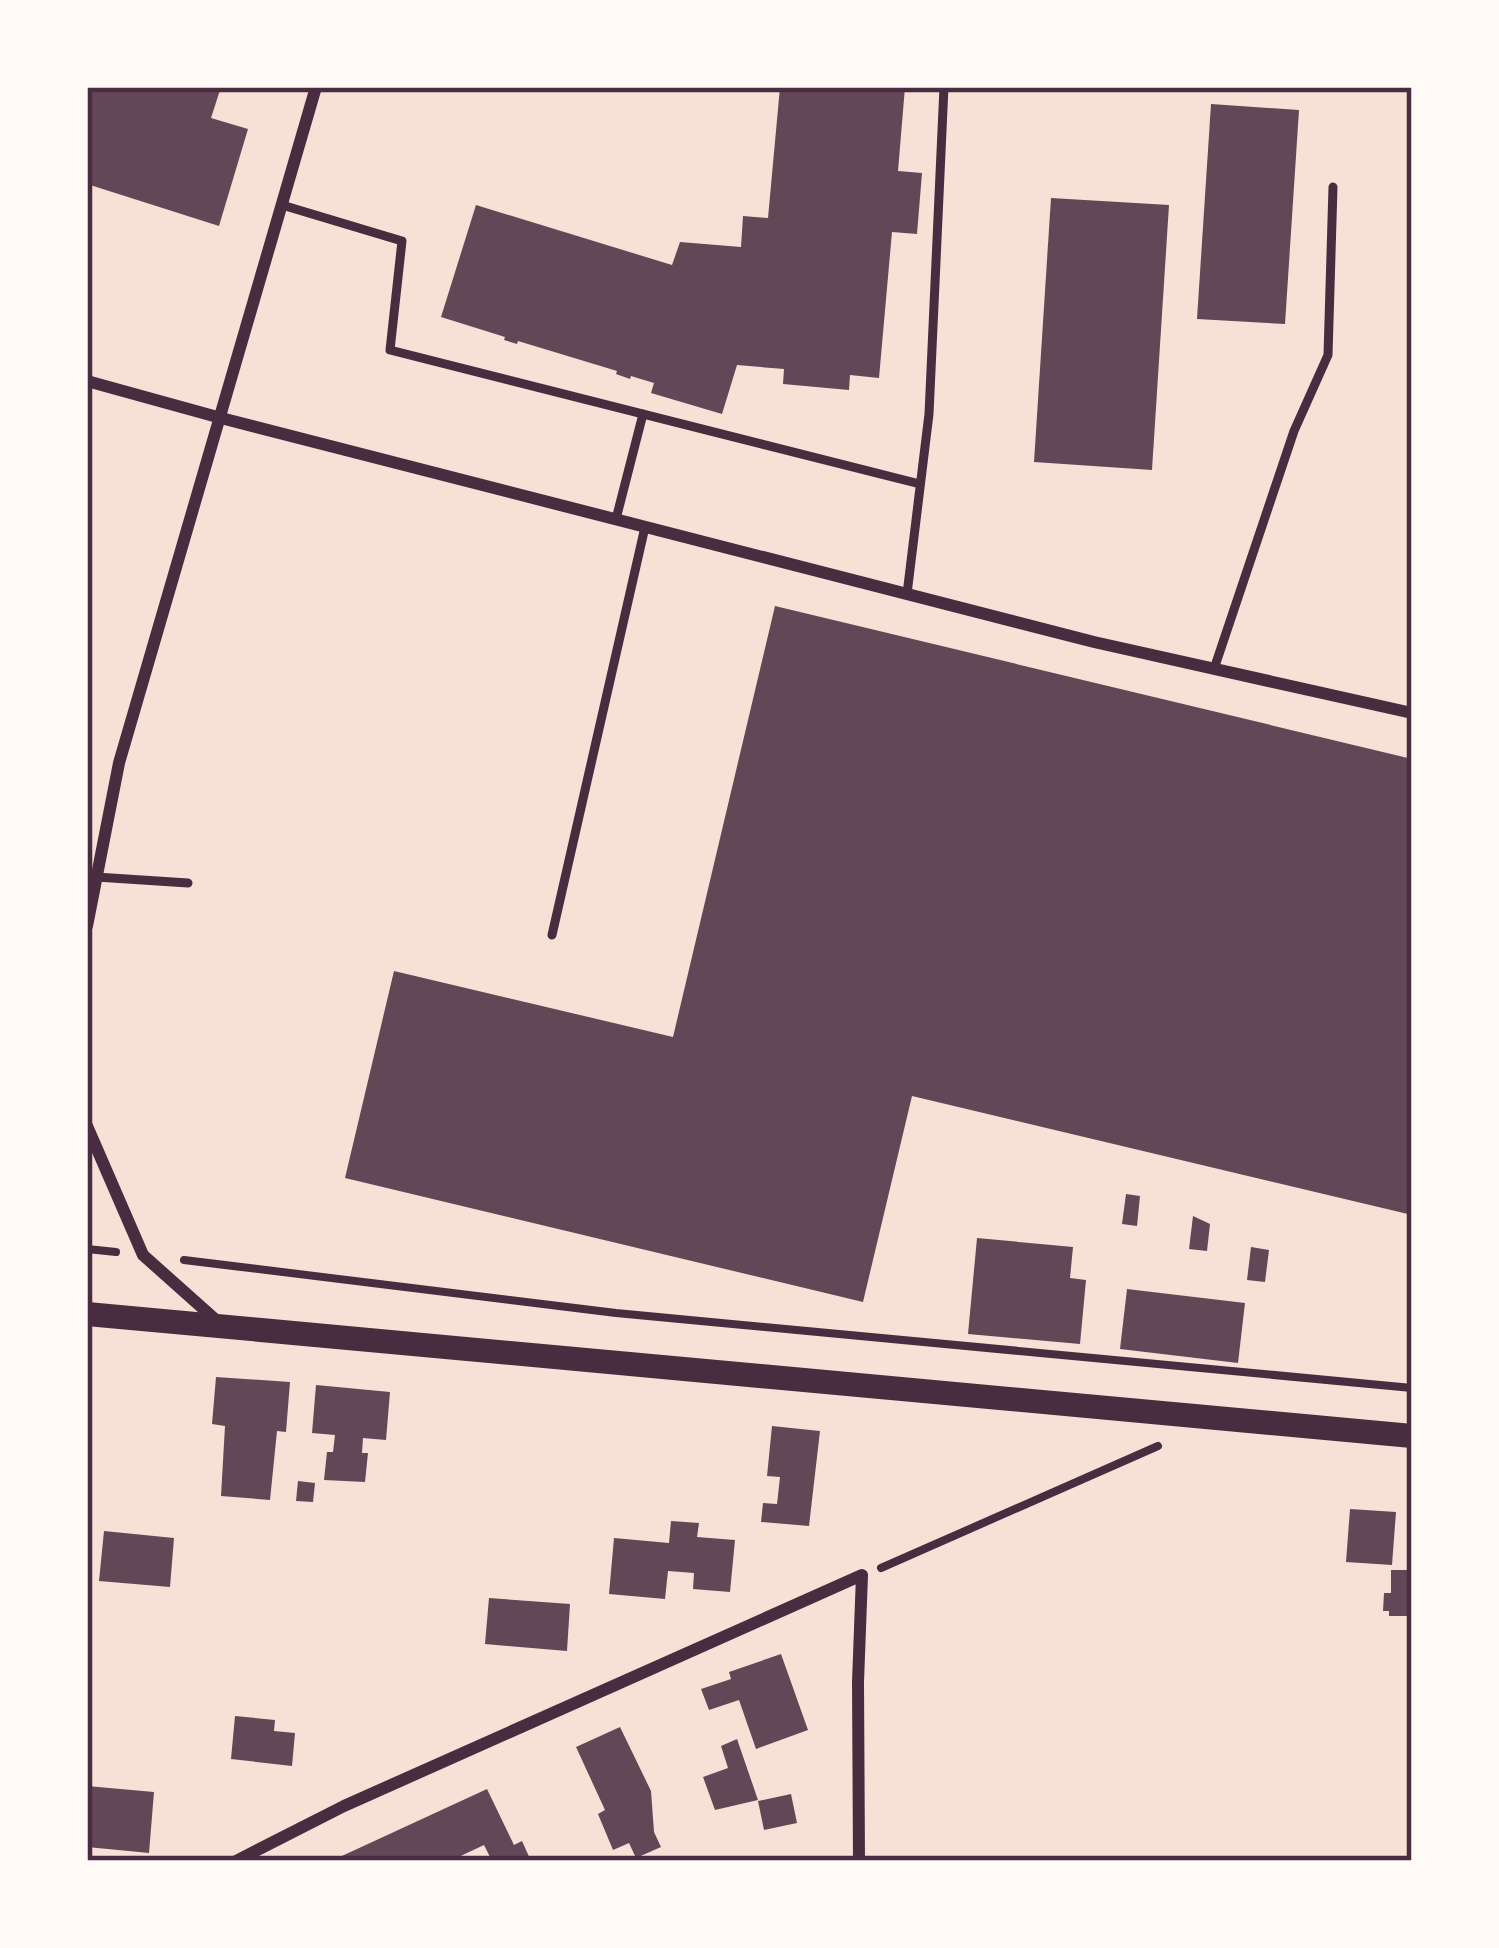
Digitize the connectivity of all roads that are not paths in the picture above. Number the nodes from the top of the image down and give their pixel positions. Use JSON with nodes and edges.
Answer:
{"nodes":[{"id":1,"x":316,"y":87,"type":"edge"},
{"id":2,"x":944,"y":87,"type":"edge"},
{"id":3,"x":1333,"y":187,"type":"dead end"},
{"id":4,"x":282,"y":205,"type":"junction"},
{"id":5,"x":87,"y":381,"type":"edge"},
{"id":6,"x":643,"y":414,"type":"junction"},
{"id":7,"x":220,"y":418,"type":"junction"},
{"id":8,"x":920,"y":484,"type":"junction"},
{"id":9,"x":616,"y":519,"type":"junction"},
{"id":10,"x":645,"y":527,"type":"junction"},
{"id":11,"x":907,"y":594,"type":"junction"},
{"id":12,"x":1214,"y":669,"type":"junction"},
{"id":13,"x":1412,"y":713,"type":"edge"},
{"id":14,"x":96,"y":877,"type":"junction"},
{"id":15,"x":188,"y":883,"type":"dead end"},
{"id":16,"x":87,"y":926,"type":"edge"},
{"id":17,"x":552,"y":935,"type":"dead end"},
{"id":18,"x":87,"y":1126,"type":"edge"},
{"id":19,"x":87,"y":1314,"type":"edge"},
{"id":20,"x":222,"y":1326,"type":"junction"},
{"id":21,"x":1412,"y":1436,"type":"edge"},
{"id":22,"x":236,"y":1861,"type":"edge"},
{"id":23,"x":859,"y":1861,"type":"edge"}],
"edges":[{"from":1,"to":4,"type":"street"},
{"from":2,"to":8,"type":"lane"},
{"from":3,"to":12,"type":"lane"},
{"from":4,"to":6,"type":"lane"},
{"from":4,"to":7,"type":"street"},
{"from":5,"to":7,"type":"street"},
{"from":6,"to":8,"type":"lane"},
{"from":6,"to":9,"type":"lane"},
{"from":7,"to":9,"type":"street"},
{"from":7,"to":14,"type":"street"},
{"from":8,"to":11,"type":"lane"},
{"from":9,"to":10,"type":"street"},
{"from":10,"to":11,"type":"street"},
{"from":10,"to":17,"type":"lane"},
{"from":11,"to":12,"type":"street"},
{"from":12,"to":13,"type":"street"},
{"from":14,"to":15,"type":"lane"},
{"from":14,"to":16,"type":"street"},
{"from":18,"to":20,"type":"street"},
{"from":19,"to":20,"type":"main road"},
{"from":20,"to":21,"type":"main road"},
{"from":22,"to":23,"type":"street"}]}
